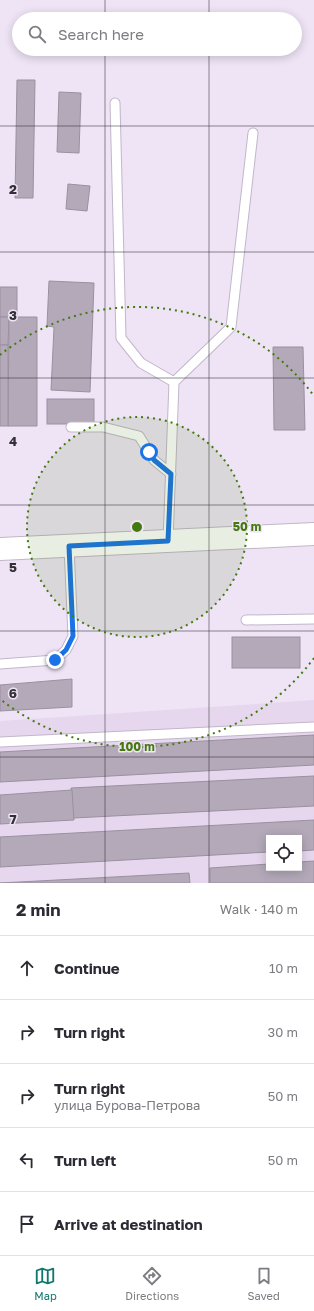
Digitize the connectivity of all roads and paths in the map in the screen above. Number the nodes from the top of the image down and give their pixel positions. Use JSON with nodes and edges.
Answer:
{"nodes":[{"id":1,"x":115,"y":103,"type":"dead end"},
{"id":2,"x":253,"y":133,"type":"dead end"},
{"id":3,"x":174,"y":382,"type":"junction"},
{"id":4,"x":71,"y":427,"type":"dead end"},
{"id":5,"x":171,"y":474,"type":"junction"},
{"id":6,"x":314,"y":534,"type":"edge"},
{"id":7,"x":168,"y":541,"type":"junction"},
{"id":8,"x":69,"y":546,"type":"junction"},
{"id":9,"x":0,"y":550,"type":"edge"},
{"id":10,"x":314,"y":619,"type":"edge"},
{"id":11,"x":246,"y":620,"type":"dead end"},
{"id":12,"x":0,"y":664,"type":"edge"},
{"id":13,"x":314,"y":728,"type":"edge"},
{"id":14,"x":0,"y":742,"type":"edge"}],
"edges":[{"from":1,"to":3,"type":"lane"},
{"from":2,"to":3,"type":"lane"},
{"from":3,"to":5,"type":"lane"},
{"from":4,"to":5,"type":"lane"},
{"from":5,"to":7,"type":"lane"},
{"from":6,"to":7,"type":"main road"},
{"from":7,"to":8,"type":"main road"},
{"from":8,"to":9,"type":"main road"},
{"from":8,"to":12,"type":"lane"},
{"from":10,"to":11,"type":"lane"},
{"from":13,"to":14,"type":"lane"}]}
